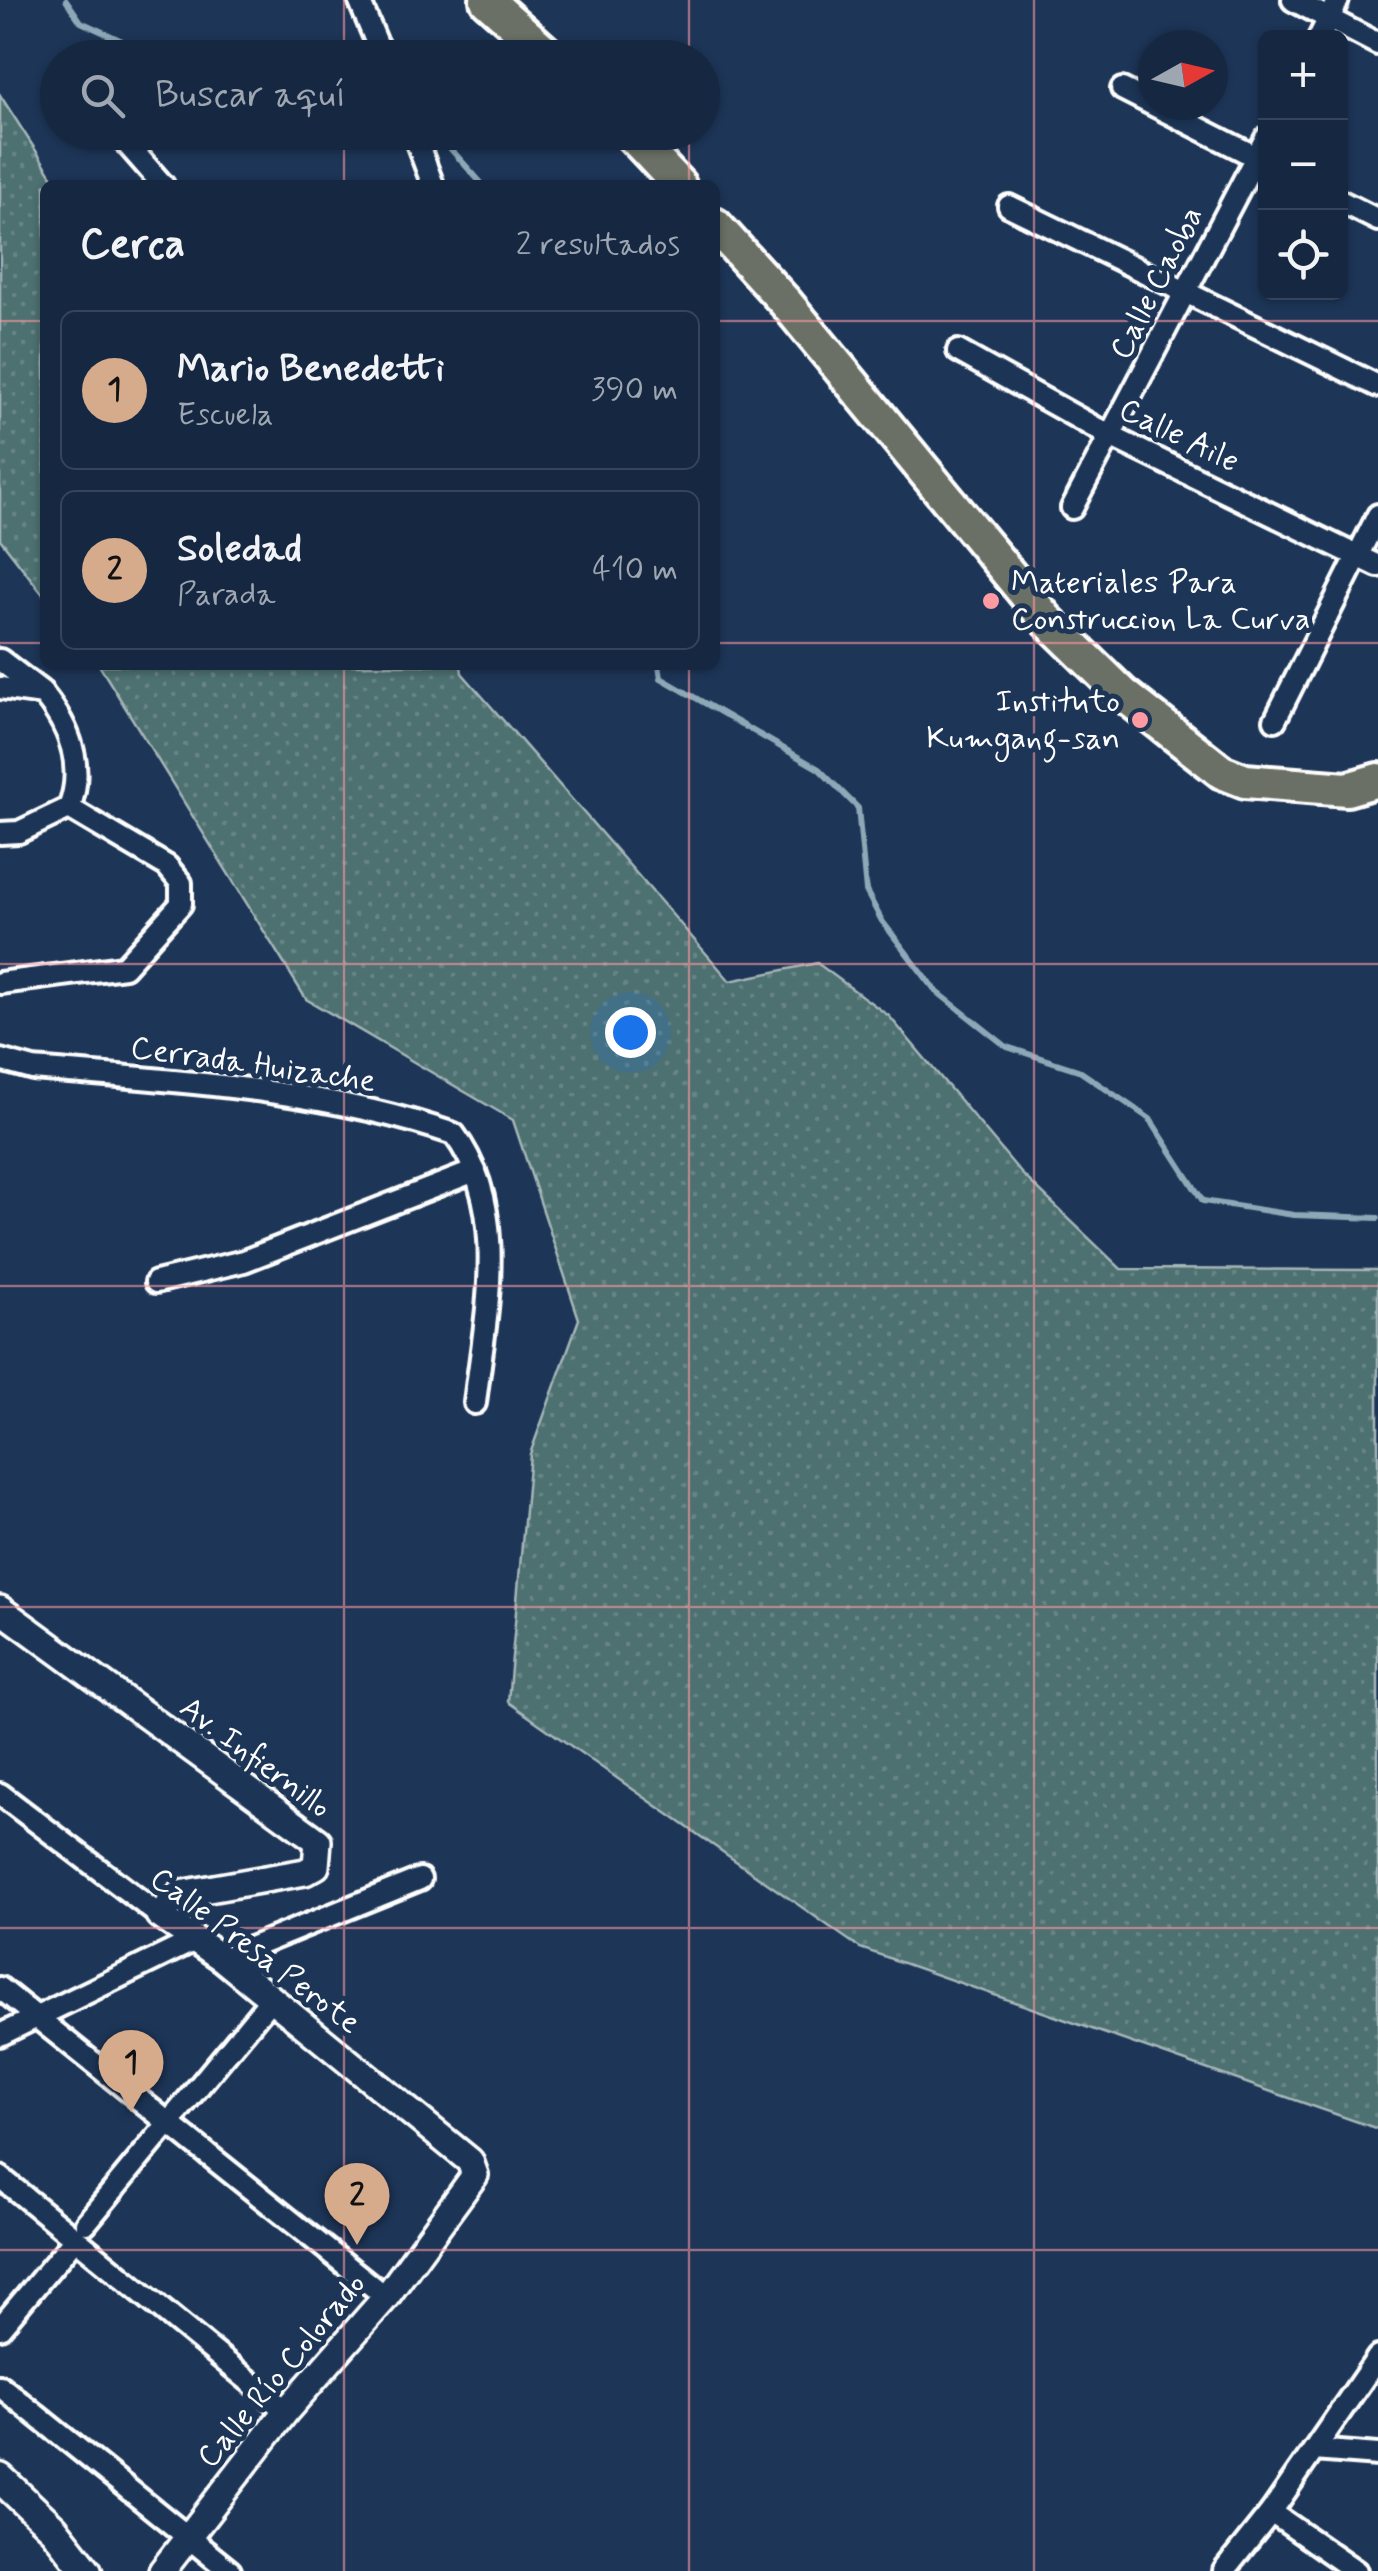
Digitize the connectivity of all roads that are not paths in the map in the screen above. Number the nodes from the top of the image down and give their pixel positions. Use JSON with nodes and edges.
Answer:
{"nodes":[{"id":1,"x":359,"y":0,"type":"edge"},
{"id":2,"x":487,"y":0,"type":"edge"},
{"id":3,"x":1293,"y":0,"type":"edge"},
{"id":4,"x":1329,"y":19,"type":"edge"},
{"id":5,"x":375,"y":40,"type":"edge"},
{"id":6,"x":532,"y":40,"type":"edge"},
{"id":7,"x":1378,"y":44,"type":"edge"},
{"id":8,"x":1122,"y":90,"type":"dead end"},
{"id":9,"x":132,"y":150,"type":"edge"},
{"id":10,"x":419,"y":150,"type":"edge"},
{"id":11,"x":646,"y":150,"type":"edge"},
{"id":12,"x":1258,"y":150,"type":"edge"},
{"id":13,"x":1258,"y":159,"type":"edge"},
{"id":14,"x":159,"y":180,"type":"edge"},
{"id":15,"x":430,"y":180,"type":"edge"},
{"id":16,"x":674,"y":180,"type":"edge"},
{"id":17,"x":1348,"y":205,"type":"edge"},
{"id":18,"x":1009,"y":206,"type":"dead end"},
{"id":19,"x":1378,"y":220,"type":"edge"},
{"id":20,"x":720,"y":230,"type":"edge"},
{"id":21,"x":1186,"y":294,"type":"junction"},
{"id":22,"x":958,"y":350,"type":"dead end"},
{"id":23,"x":1378,"y":386,"type":"edge"},
{"id":24,"x":1110,"y":436,"type":"junction"},
{"id":25,"x":1072,"y":508,"type":"dead end"},
{"id":26,"x":1378,"y":515,"type":"edge"},
{"id":27,"x":1357,"y":557,"type":"junction"},
{"id":28,"x":1378,"y":566,"type":"edge"},
{"id":29,"x":0,"y":660,"type":"edge"},
{"id":30,"x":0,"y":688,"type":"edge"},
{"id":31,"x":44,"y":694,"type":"junction"},
{"id":32,"x":1274,"y":720,"type":"dead end"},
{"id":33,"x":1378,"y":780,"type":"edge"},
{"id":34,"x":69,"y":808,"type":"junction"},
{"id":35,"x":0,"y":833,"type":"edge"},
{"id":36,"x":0,"y":983,"type":"edge"},
{"id":37,"x":0,"y":1060,"type":"edge"},
{"id":38,"x":475,"y":1171,"type":"junction"},
{"id":39,"x":156,"y":1282,"type":"dead end"},
{"id":40,"x":475,"y":1403,"type":"dead end"},
{"id":41,"x":0,"y":1609,"type":"edge"},
{"id":42,"x":0,"y":1794,"type":"edge"},
{"id":43,"x":420,"y":1879,"type":"dead end"},
{"id":44,"x":159,"y":1914,"type":"junction"},
{"id":45,"x":197,"y":1939,"type":"junction"},
{"id":46,"x":223,"y":1959,"type":"junction"},
{"id":47,"x":0,"y":1988,"type":"edge"},
{"id":48,"x":271,"y":1999,"type":"junction"},
{"id":49,"x":36,"y":2017,"type":"junction"},
{"id":50,"x":0,"y":2035,"type":"edge"},
{"id":51,"x":171,"y":2124,"type":"junction"},
{"id":52,"x":470,"y":2161,"type":"joint"},
{"id":53,"x":0,"y":2177,"type":"edge"},
{"id":54,"x":86,"y":2223,"type":"dead end"},
{"id":55,"x":73,"y":2240,"type":"junction"},
{"id":56,"x":386,"y":2298,"type":"junction"},
{"id":57,"x":0,"y":2328,"type":"edge"},
{"id":58,"x":1378,"y":2358,"type":"edge"},
{"id":59,"x":0,"y":2386,"type":"edge"},
{"id":60,"x":286,"y":2411,"type":"junction"},
{"id":61,"x":1314,"y":2450,"type":"junction"},
{"id":62,"x":1378,"y":2455,"type":"edge"},
{"id":63,"x":0,"y":2478,"type":"edge"},
{"id":64,"x":1271,"y":2512,"type":"junction"},
{"id":65,"x":188,"y":2538,"type":"junction"},
{"id":66,"x":87,"y":2571,"type":"edge"},
{"id":67,"x":162,"y":2571,"type":"edge"},
{"id":68,"x":230,"y":2571,"type":"edge"},
{"id":69,"x":1224,"y":2571,"type":"edge"},
{"id":70,"x":1356,"y":2571,"type":"edge"}],
"edges":[{"from":1,"to":5,"type":"street"},
{"from":2,"to":6,"type":"main road"},
{"from":3,"to":4,"type":"street"},
{"from":4,"to":7,"type":"street"},
{"from":8,"to":12,"type":"street"},
{"from":9,"to":14,"type":"street"},
{"from":10,"to":15,"type":"street"},
{"from":11,"to":16,"type":"main road"},
{"from":13,"to":21,"type":"street","name":"Calle Caoba"},
{"from":17,"to":19,"type":"street"},
{"from":18,"to":21,"type":"street"},
{"from":20,"to":33,"type":"main road"},
{"from":21,"to":23,"type":"street"},
{"from":21,"to":24,"type":"street","name":"Calle Caoba"},
{"from":22,"to":24,"type":"street","name":"Calle Aile"},
{"from":24,"to":25,"type":"street","name":"Calle Caoba"},
{"from":24,"to":27,"type":"street","name":"Calle Aile"},
{"from":26,"to":27,"type":"street"},
{"from":27,"to":28,"type":"street","name":"Calle Aile"},
{"from":27,"to":32,"type":"street"},
{"from":29,"to":31,"type":"street"},
{"from":30,"to":31,"type":"street"},
{"from":31,"to":34,"type":"street"},
{"from":34,"to":35,"type":"street"},
{"from":34,"to":36,"type":"street"},
{"from":37,"to":38,"type":"street","name":"Cerrada Huizache"},
{"from":38,"to":39,"type":"street"},
{"from":38,"to":40,"type":"street","name":"Cerrada Huizache"},
{"from":41,"to":44,"type":"street","name":"Av. Infiernillo"},
{"from":42,"to":44,"type":"street","name":"Calle Presa Perote"},
{"from":43,"to":46,"type":"street"},
{"from":44,"to":45,"type":"street","name":"Calle Presa Perote"},
{"from":45,"to":46,"type":"street","name":"Calle Presa Perote"},
{"from":45,"to":49,"type":"street"},
{"from":46,"to":48,"type":"street","name":"Calle Presa Perote"},
{"from":47,"to":49,"type":"street"},
{"from":48,"to":51,"type":"street"},
{"from":48,"to":52,"type":"street","name":"Calle Presa Perote"},
{"from":49,"to":50,"type":"street"},
{"from":49,"to":51,"type":"street"},
{"from":51,"to":54,"type":"street"},
{"from":51,"to":56,"type":"street"},
{"from":52,"to":56,"type":"street","name":"Calle Río Colorado"},
{"from":53,"to":55,"type":"street"},
{"from":55,"to":57,"type":"street"},
{"from":55,"to":60,"type":"street"},
{"from":56,"to":60,"type":"street","name":"Calle Río Colorado"},
{"from":58,"to":61,"type":"street"},
{"from":59,"to":65,"type":"street"},
{"from":60,"to":65,"type":"street","name":"Calle Río Colorado"},
{"from":61,"to":62,"type":"street"},
{"from":61,"to":64,"type":"street"},
{"from":63,"to":66,"type":"main road"},
{"from":64,"to":69,"type":"street"},
{"from":64,"to":70,"type":"street"},
{"from":65,"to":67,"type":"street","name":"Calle Río Colorado"},
{"from":65,"to":68,"type":"street"}]}
